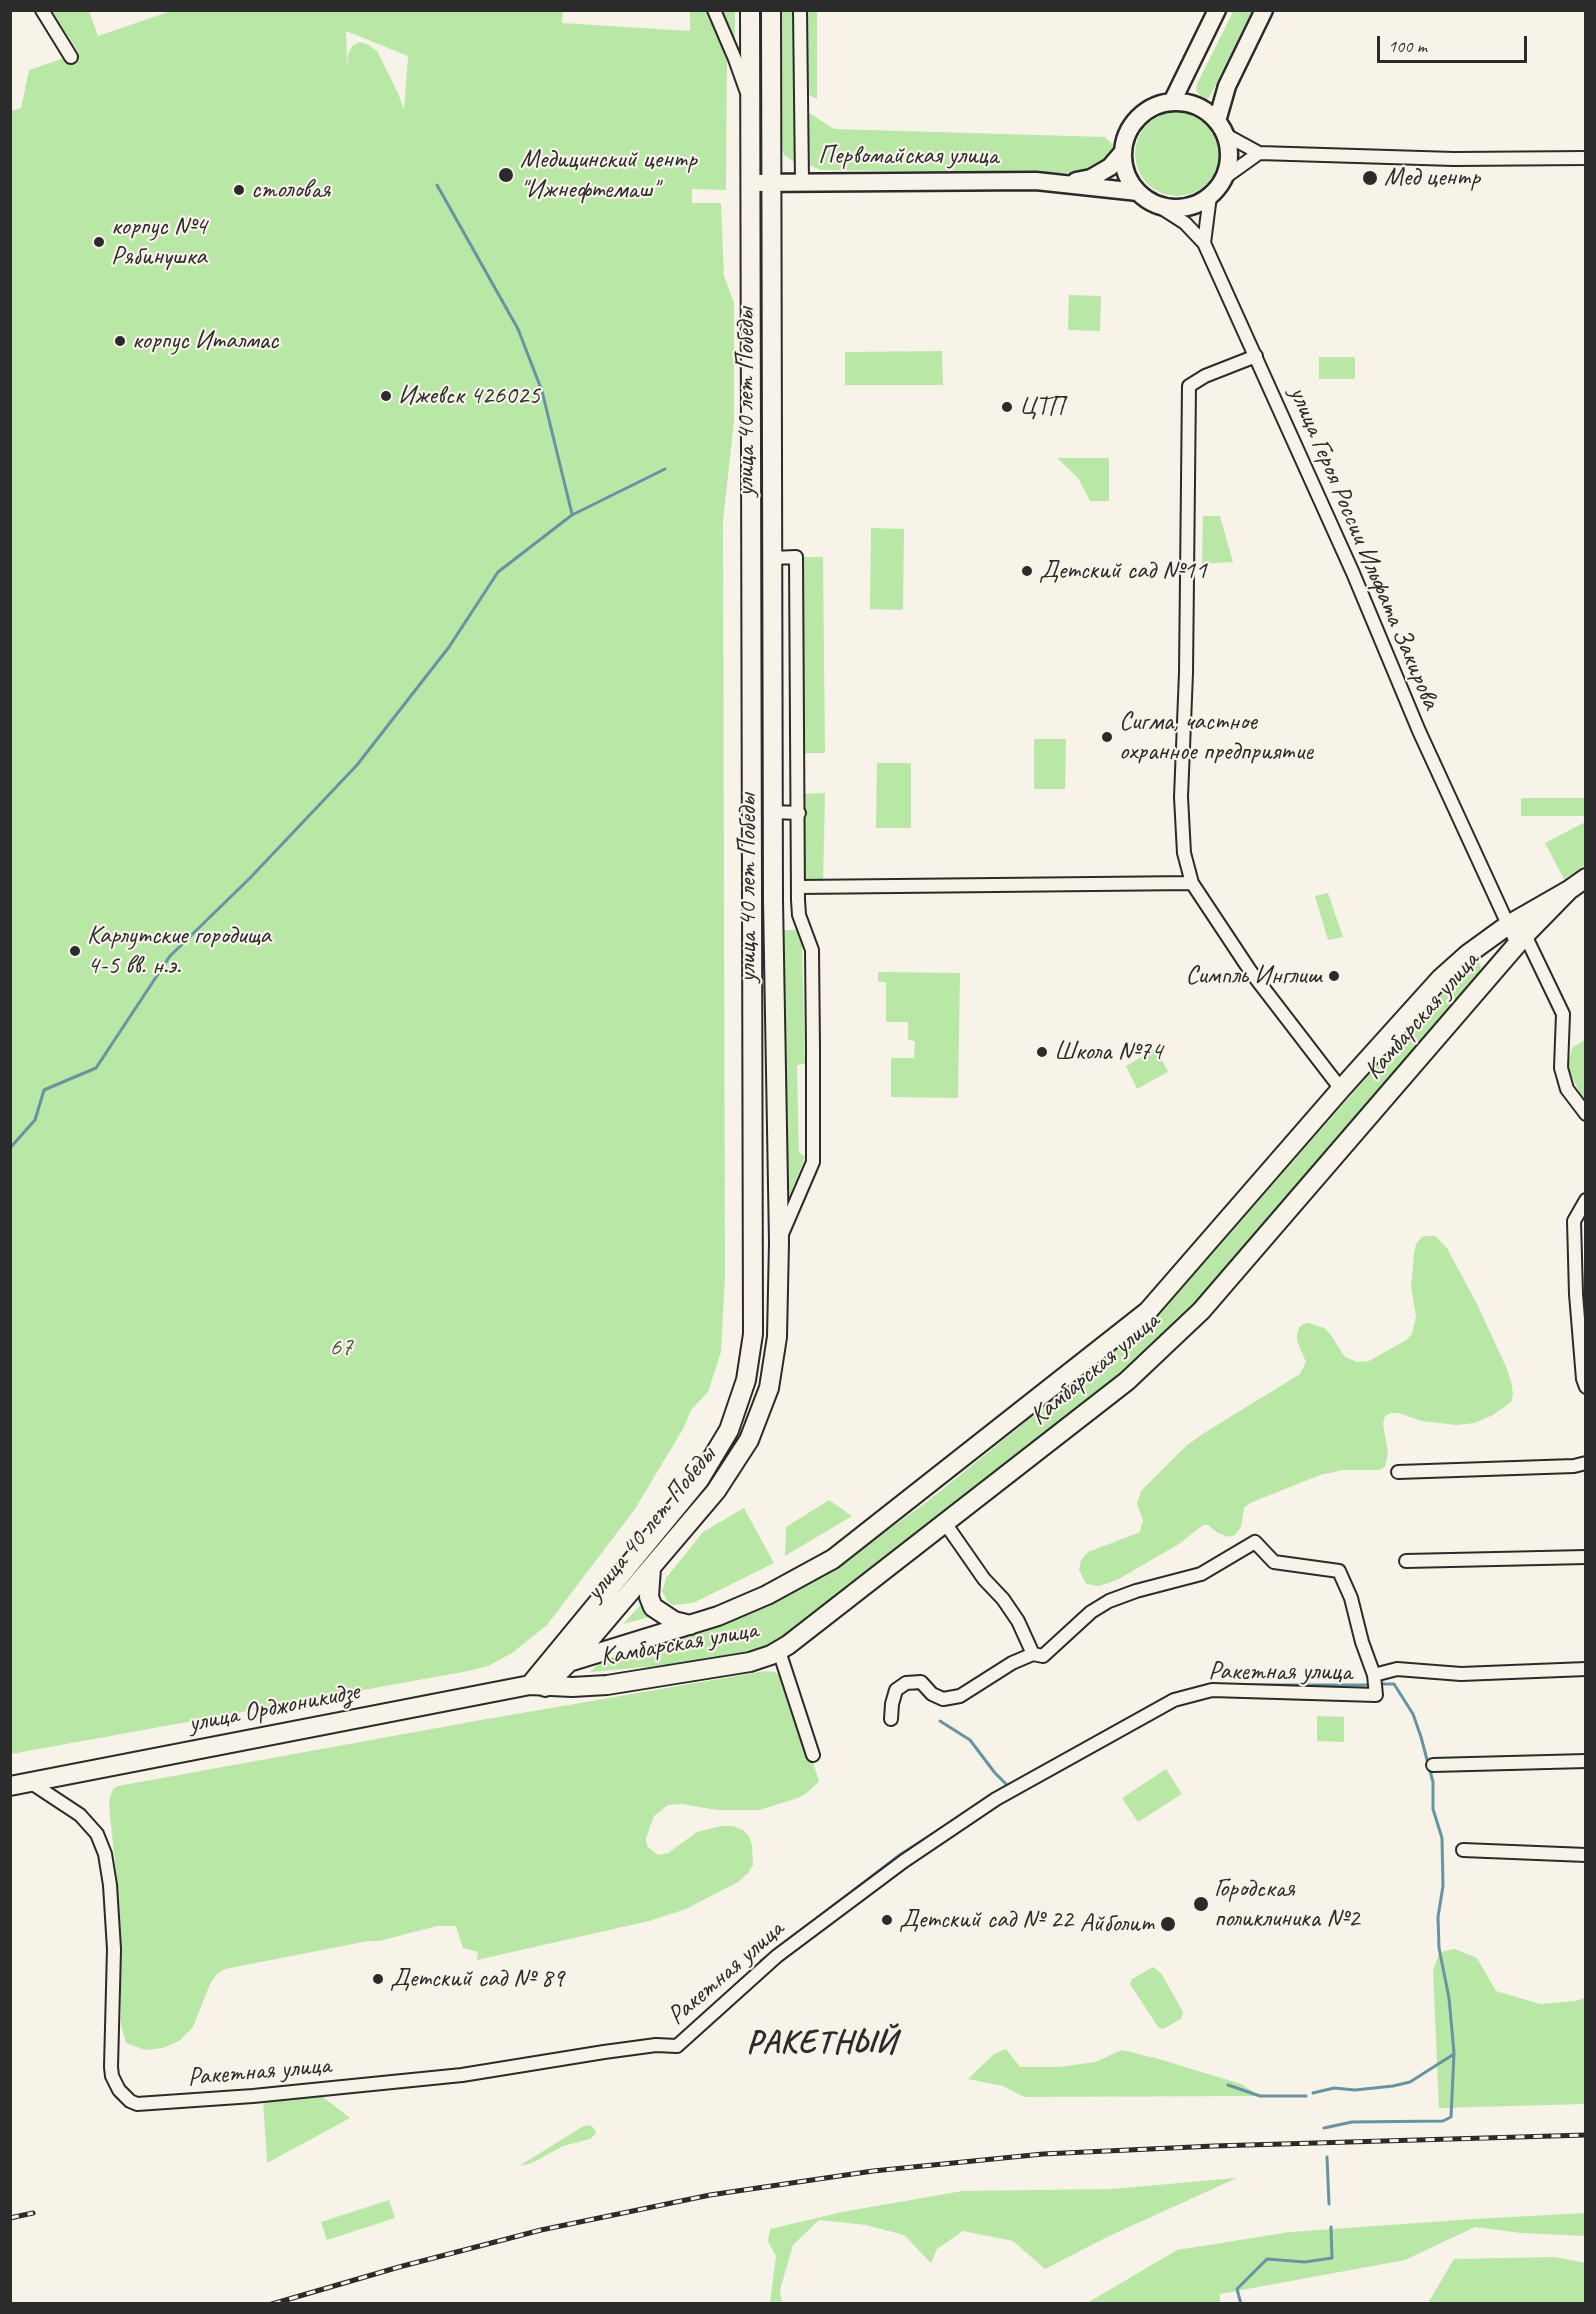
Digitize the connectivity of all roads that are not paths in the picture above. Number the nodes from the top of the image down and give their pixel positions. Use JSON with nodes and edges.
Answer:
{"nodes":[{"id":1,"x":42,"y":10,"type":"edge"},
{"id":2,"x":714,"y":10,"type":"edge"},
{"id":3,"x":750,"y":10,"type":"edge"},
{"id":4,"x":771,"y":10,"type":"edge"},
{"id":5,"x":800,"y":10,"type":"edge"},
{"id":6,"x":1217,"y":10,"type":"edge"},
{"id":7,"x":1264,"y":10,"type":"edge"},
{"id":8,"x":71,"y":57,"type":"dead end"},
{"id":9,"x":1172,"y":102,"type":"junction"},
{"id":10,"x":751,"y":106,"type":"junction"},
{"id":11,"x":1221,"y":128,"type":"junction"},
{"id":12,"x":1122,"y":153,"type":"junction"},
{"id":13,"x":1259,"y":153,"type":"junction"},
{"id":14,"x":1586,"y":158,"type":"edge"},
{"id":15,"x":1224,"y":178,"type":"junction"},
{"id":16,"x":772,"y":182,"type":"junction"},
{"id":17,"x":802,"y":182,"type":"junction"},
{"id":18,"x":751,"y":183,"type":"junction"},
{"id":19,"x":1065,"y":183,"type":"junction"},
{"id":20,"x":1137,"y":192,"type":"junction"},
{"id":21,"x":1210,"y":196,"type":"junction"},
{"id":22,"x":1157,"y":205,"type":"junction"},
{"id":23,"x":1204,"y":243,"type":"junction"},
{"id":24,"x":1256,"y":356,"type":"junction"},
{"id":25,"x":772,"y":558,"type":"junction"},
{"id":26,"x":773,"y":812,"type":"junction"},
{"id":27,"x":799,"y":813,"type":"junction"},
{"id":28,"x":1586,"y":879,"type":"edge"},
{"id":29,"x":1192,"y":882,"type":"junction"},
{"id":30,"x":798,"y":887,"type":"junction"},
{"id":31,"x":1569,"y":890,"type":"junction"},
{"id":32,"x":1509,"y":926,"type":"junction"},
{"id":33,"x":1521,"y":939,"type":"junction"},
{"id":34,"x":1468,"y":954,"type":"junction"},
{"id":35,"x":1484,"y":982,"type":"junction"},
{"id":36,"x":1341,"y":1089,"type":"junction"},
{"id":37,"x":1586,"y":1114,"type":"edge"},
{"id":38,"x":1586,"y":1200,"type":"edge"},
{"id":39,"x":779,"y":1242,"type":"junction"},
{"id":40,"x":1586,"y":1387,"type":"edge"},
{"id":41,"x":1586,"y":1463,"type":"edge"},
{"id":42,"x":1398,"y":1472,"type":"dead end"},
{"id":43,"x":945,"y":1523,"type":"junction"},
{"id":44,"x":1586,"y":1557,"type":"edge"},
{"id":45,"x":1406,"y":1562,"type":"dead end"},
{"id":46,"x":651,"y":1568,"type":"junction"},
{"id":47,"x":690,"y":1625,"type":"junction"},
{"id":48,"x":580,"y":1638,"type":"junction"},
{"id":49,"x":779,"y":1651,"type":"junction"},
{"id":50,"x":1033,"y":1654,"type":"junction"},
{"id":51,"x":568,"y":1663,"type":"junction"},
{"id":52,"x":1586,"y":1669,"type":"edge"},
{"id":53,"x":1374,"y":1675,"type":"junction"},
{"id":54,"x":539,"y":1681,"type":"junction"},
{"id":55,"x":891,"y":1719,"type":"dead end"},
{"id":56,"x":813,"y":1755,"type":"dead end"},
{"id":57,"x":1586,"y":1761,"type":"edge"},
{"id":58,"x":1433,"y":1765,"type":"dead end"},
{"id":59,"x":30,"y":1782,"type":"junction"},
{"id":60,"x":10,"y":1786,"type":"edge"},
{"id":61,"x":1463,"y":1850,"type":"dead end"},
{"id":62,"x":1586,"y":1855,"type":"edge"}],
"edges":[{"from":1,"to":8,"type":"street"},
{"from":2,"to":10,"type":"street","name":"улица 40 лет Победы"},
{"from":3,"to":10,"type":"main road","name":"улица 40 лет Победы"},
{"from":4,"to":16,"type":"main road","name":"улица 40 лет Победы"},
{"from":5,"to":17,"type":"street"},
{"from":6,"to":9,"type":"main road"},
{"from":7,"to":11,"type":"main road"},
{"from":9,"to":11,"type":"main road"},
{"from":9,"to":12,"type":"main road"},
{"from":10,"to":18,"type":"main road","name":"улица 40 лет Победы"},
{"from":11,"to":13,"type":"street"},
{"from":11,"to":15,"type":"main road"},
{"from":12,"to":19,"type":"main road","name":"Первомайская улица"},
{"from":12,"to":20,"type":"main road"},
{"from":13,"to":14,"type":"street"},
{"from":13,"to":15,"type":"street"},
{"from":15,"to":21,"type":"main road"},
{"from":16,"to":17,"type":"main road","name":"Первомайская улица"},
{"from":16,"to":18,"type":"main road","name":"Первомайская улица"},
{"from":16,"to":25,"type":"main road","name":"улица 40 лет Победы"},
{"from":17,"to":19,"type":"main road","name":"Первомайская улица"},
{"from":18,"to":48,"type":"main road","name":"улица 40 лет Победы"},
{"from":19,"to":20,"type":"main road","name":"Первомайская улица"},
{"from":20,"to":22,"type":"main road"},
{"from":21,"to":22,"type":"main road"},
{"from":21,"to":23,"type":"street"},
{"from":22,"to":23,"type":"street","name":"улица Героя России Ильфата Закирова"},
{"from":23,"to":24,"type":"street","name":"улица Героя России Ильфата Закирова"},
{"from":24,"to":29,"type":"street"},
{"from":24,"to":32,"type":"street","name":"улица Героя России Ильфата Закирова"},
{"from":25,"to":26,"type":"main road","name":"улица 40 лет Победы"},
{"from":25,"to":27,"type":"street"},
{"from":26,"to":27,"type":"street"},
{"from":26,"to":39,"type":"main road","name":"улица 40 лет Победы"},
{"from":27,"to":30,"type":"street"},
{"from":28,"to":31,"type":"main road","name":"Камбарская улица"},
{"from":29,"to":30,"type":"street"},
{"from":29,"to":36,"type":"street"},
{"from":30,"to":39,"type":"street"},
{"from":31,"to":32,"type":"main road","name":"Камбарская улица"},
{"from":31,"to":33,"type":"main road","name":"Камбарская улица"},
{"from":32,"to":33,"type":"street","name":"улица Героя России Ильфата Закирова"},
{"from":32,"to":34,"type":"main road","name":"Камбарская улица"},
{"from":33,"to":35,"type":"main road","name":"Камбарская улица"},
{"from":33,"to":37,"type":"street","name":"улица Героя России Ильфата Закирова"},
{"from":34,"to":35,"type":"main road"},
{"from":34,"to":36,"type":"main road","name":"Камбарская улица"},
{"from":35,"to":43,"type":"main road","name":"Камбарская улица"},
{"from":36,"to":47,"type":"main road","name":"Камбарская улица"},
{"from":38,"to":40,"type":"street"},
{"from":39,"to":46,"type":"main road","name":"улица 40 лет Победы"},
{"from":41,"to":42,"type":"street"},
{"from":43,"to":49,"type":"main road","name":"Камбарская улица"},
{"from":43,"to":50,"type":"street"},
{"from":44,"to":45,"type":"street"},
{"from":46,"to":47,"type":"main road"},
{"from":46,"to":48,"type":"main road","name":"улица 40 лет Победы"},
{"from":47,"to":51,"type":"main road","name":"Камбарская улица"},
{"from":48,"to":51,"type":"main road","name":"улица 40 лет Победы"},
{"from":48,"to":54,"type":"main road","name":"улица 40 лет Победы"},
{"from":49,"to":54,"type":"main road","name":"Камбарская улица"},
{"from":49,"to":56,"type":"street"},
{"from":50,"to":53,"type":"street"},
{"from":50,"to":55,"type":"street"},
{"from":51,"to":54,"type":"main road","name":"улица 40 лет Победы"},
{"from":52,"to":53,"type":"street","name":"Ракетная улица"},
{"from":53,"to":59,"type":"street","name":"Ракетная улица"},
{"from":54,"to":59,"type":"main road","name":"улица Орджоникидзе"},
{"from":57,"to":58,"type":"street"},
{"from":59,"to":60,"type":"main road","name":"улица Орджоникидзе"},
{"from":61,"to":62,"type":"street"}]}
